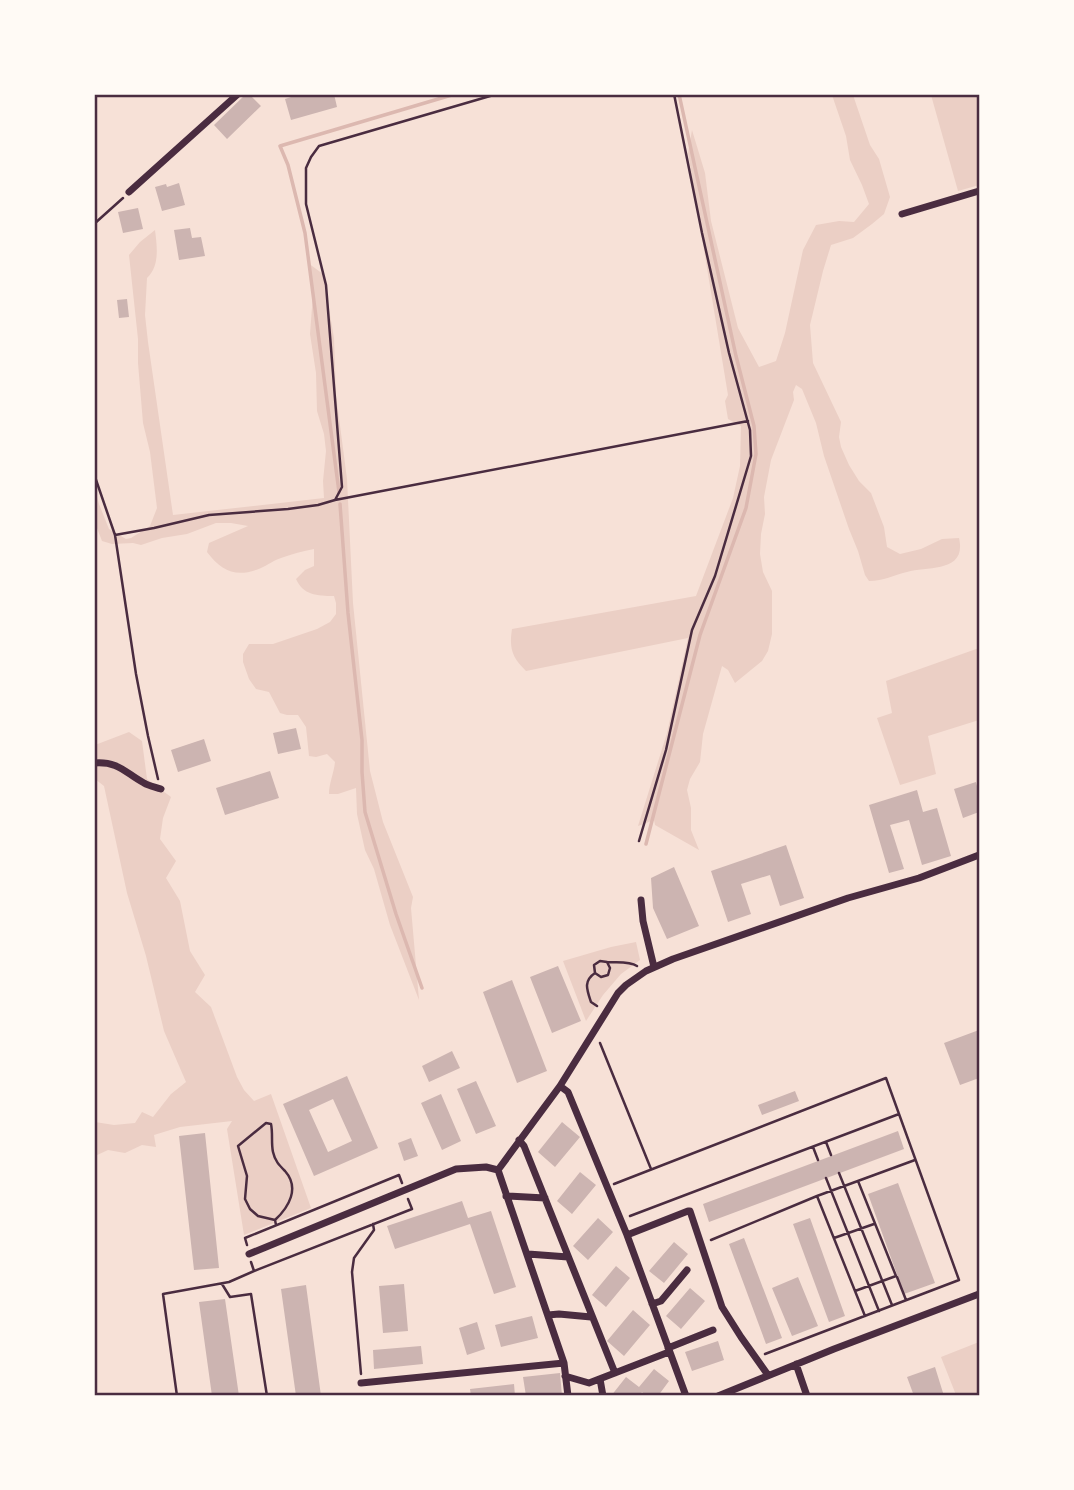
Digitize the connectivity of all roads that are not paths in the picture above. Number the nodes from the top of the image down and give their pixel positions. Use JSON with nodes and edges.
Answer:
{"nodes":[{"id":1,"x":238,"y":94,"type":"edge"},
{"id":2,"x":979,"y":191,"type":"edge"},
{"id":3,"x":129,"y":192,"type":"road end"},
{"id":4,"x":902,"y":214,"type":"dead end"},
{"id":5,"x":94,"y":763,"type":"edge"},
{"id":6,"x":161,"y":789,"type":"road end"},
{"id":7,"x":979,"y":855,"type":"edge"},
{"id":8,"x":641,"y":900,"type":"dead end"},
{"id":9,"x":654,"y":967,"type":"junction"},
{"id":10,"x":560,"y":1086,"type":"junction"},
{"id":11,"x":519,"y":1140,"type":"junction"},
{"id":12,"x":498,"y":1170,"type":"junction"},
{"id":13,"x":506,"y":1196,"type":"junction"},
{"id":14,"x":545,"y":1198,"type":"junction"},
{"id":15,"x":627,"y":1235,"type":"junction"},
{"id":16,"x":249,"y":1254,"type":"road end"},
{"id":17,"x":528,"y":1254,"type":"junction"},
{"id":18,"x":568,"y":1257,"type":"junction"},
{"id":19,"x":687,"y":1270,"type":"dead end"},
{"id":20,"x":979,"y":1294,"type":"edge"},
{"id":21,"x":652,"y":1304,"type":"junction"},
{"id":22,"x":548,"y":1315,"type":"junction"},
{"id":23,"x":591,"y":1317,"type":"junction"},
{"id":24,"x":713,"y":1330,"type":"dead end"},
{"id":25,"x":668,"y":1350,"type":"junction"},
{"id":26,"x":564,"y":1363,"type":"junction"},
{"id":27,"x":796,"y":1364,"type":"junction"},
{"id":28,"x":615,"y":1373,"type":"junction"},
{"id":29,"x":768,"y":1375,"type":"junction"},
{"id":30,"x":565,"y":1376,"type":"junction"},
{"id":31,"x":600,"y":1380,"type":"junction"},
{"id":32,"x":361,"y":1383,"type":"road end"},
{"id":33,"x":568,"y":1395,"type":"edge"},
{"id":34,"x":603,"y":1395,"type":"edge"},
{"id":35,"x":686,"y":1395,"type":"edge"},
{"id":36,"x":718,"y":1395,"type":"edge"},
{"id":37,"x":807,"y":1395,"type":"edge"}],
"edges":[{"from":1,"to":3,"type":"street"},
{"from":2,"to":4,"type":"street"},
{"from":5,"to":6,"type":"street"},
{"from":7,"to":9,"type":"street"},
{"from":8,"to":9,"type":"street"},
{"from":9,"to":10,"type":"street"},
{"from":10,"to":11,"type":"street"},
{"from":10,"to":15,"type":"street"},
{"from":11,"to":12,"type":"street"},
{"from":11,"to":14,"type":"street"},
{"from":12,"to":13,"type":"street"},
{"from":12,"to":16,"type":"street"},
{"from":13,"to":14,"type":"street"},
{"from":13,"to":17,"type":"street"},
{"from":14,"to":18,"type":"street"},
{"from":15,"to":21,"type":"street"},
{"from":15,"to":29,"type":"street"},
{"from":17,"to":18,"type":"street"},
{"from":17,"to":22,"type":"street"},
{"from":18,"to":23,"type":"street"},
{"from":19,"to":21,"type":"street"},
{"from":20,"to":27,"type":"street"},
{"from":21,"to":25,"type":"street"},
{"from":22,"to":23,"type":"street"},
{"from":22,"to":26,"type":"street"},
{"from":23,"to":28,"type":"street"},
{"from":24,"to":25,"type":"street"},
{"from":25,"to":28,"type":"street"},
{"from":25,"to":35,"type":"street"},
{"from":26,"to":30,"type":"street"},
{"from":26,"to":32,"type":"street"},
{"from":27,"to":29,"type":"street"},
{"from":27,"to":37,"type":"street"},
{"from":28,"to":31,"type":"street"},
{"from":29,"to":36,"type":"street"},
{"from":30,"to":31,"type":"street"},
{"from":30,"to":33,"type":"street"},
{"from":31,"to":34,"type":"street"}]}
